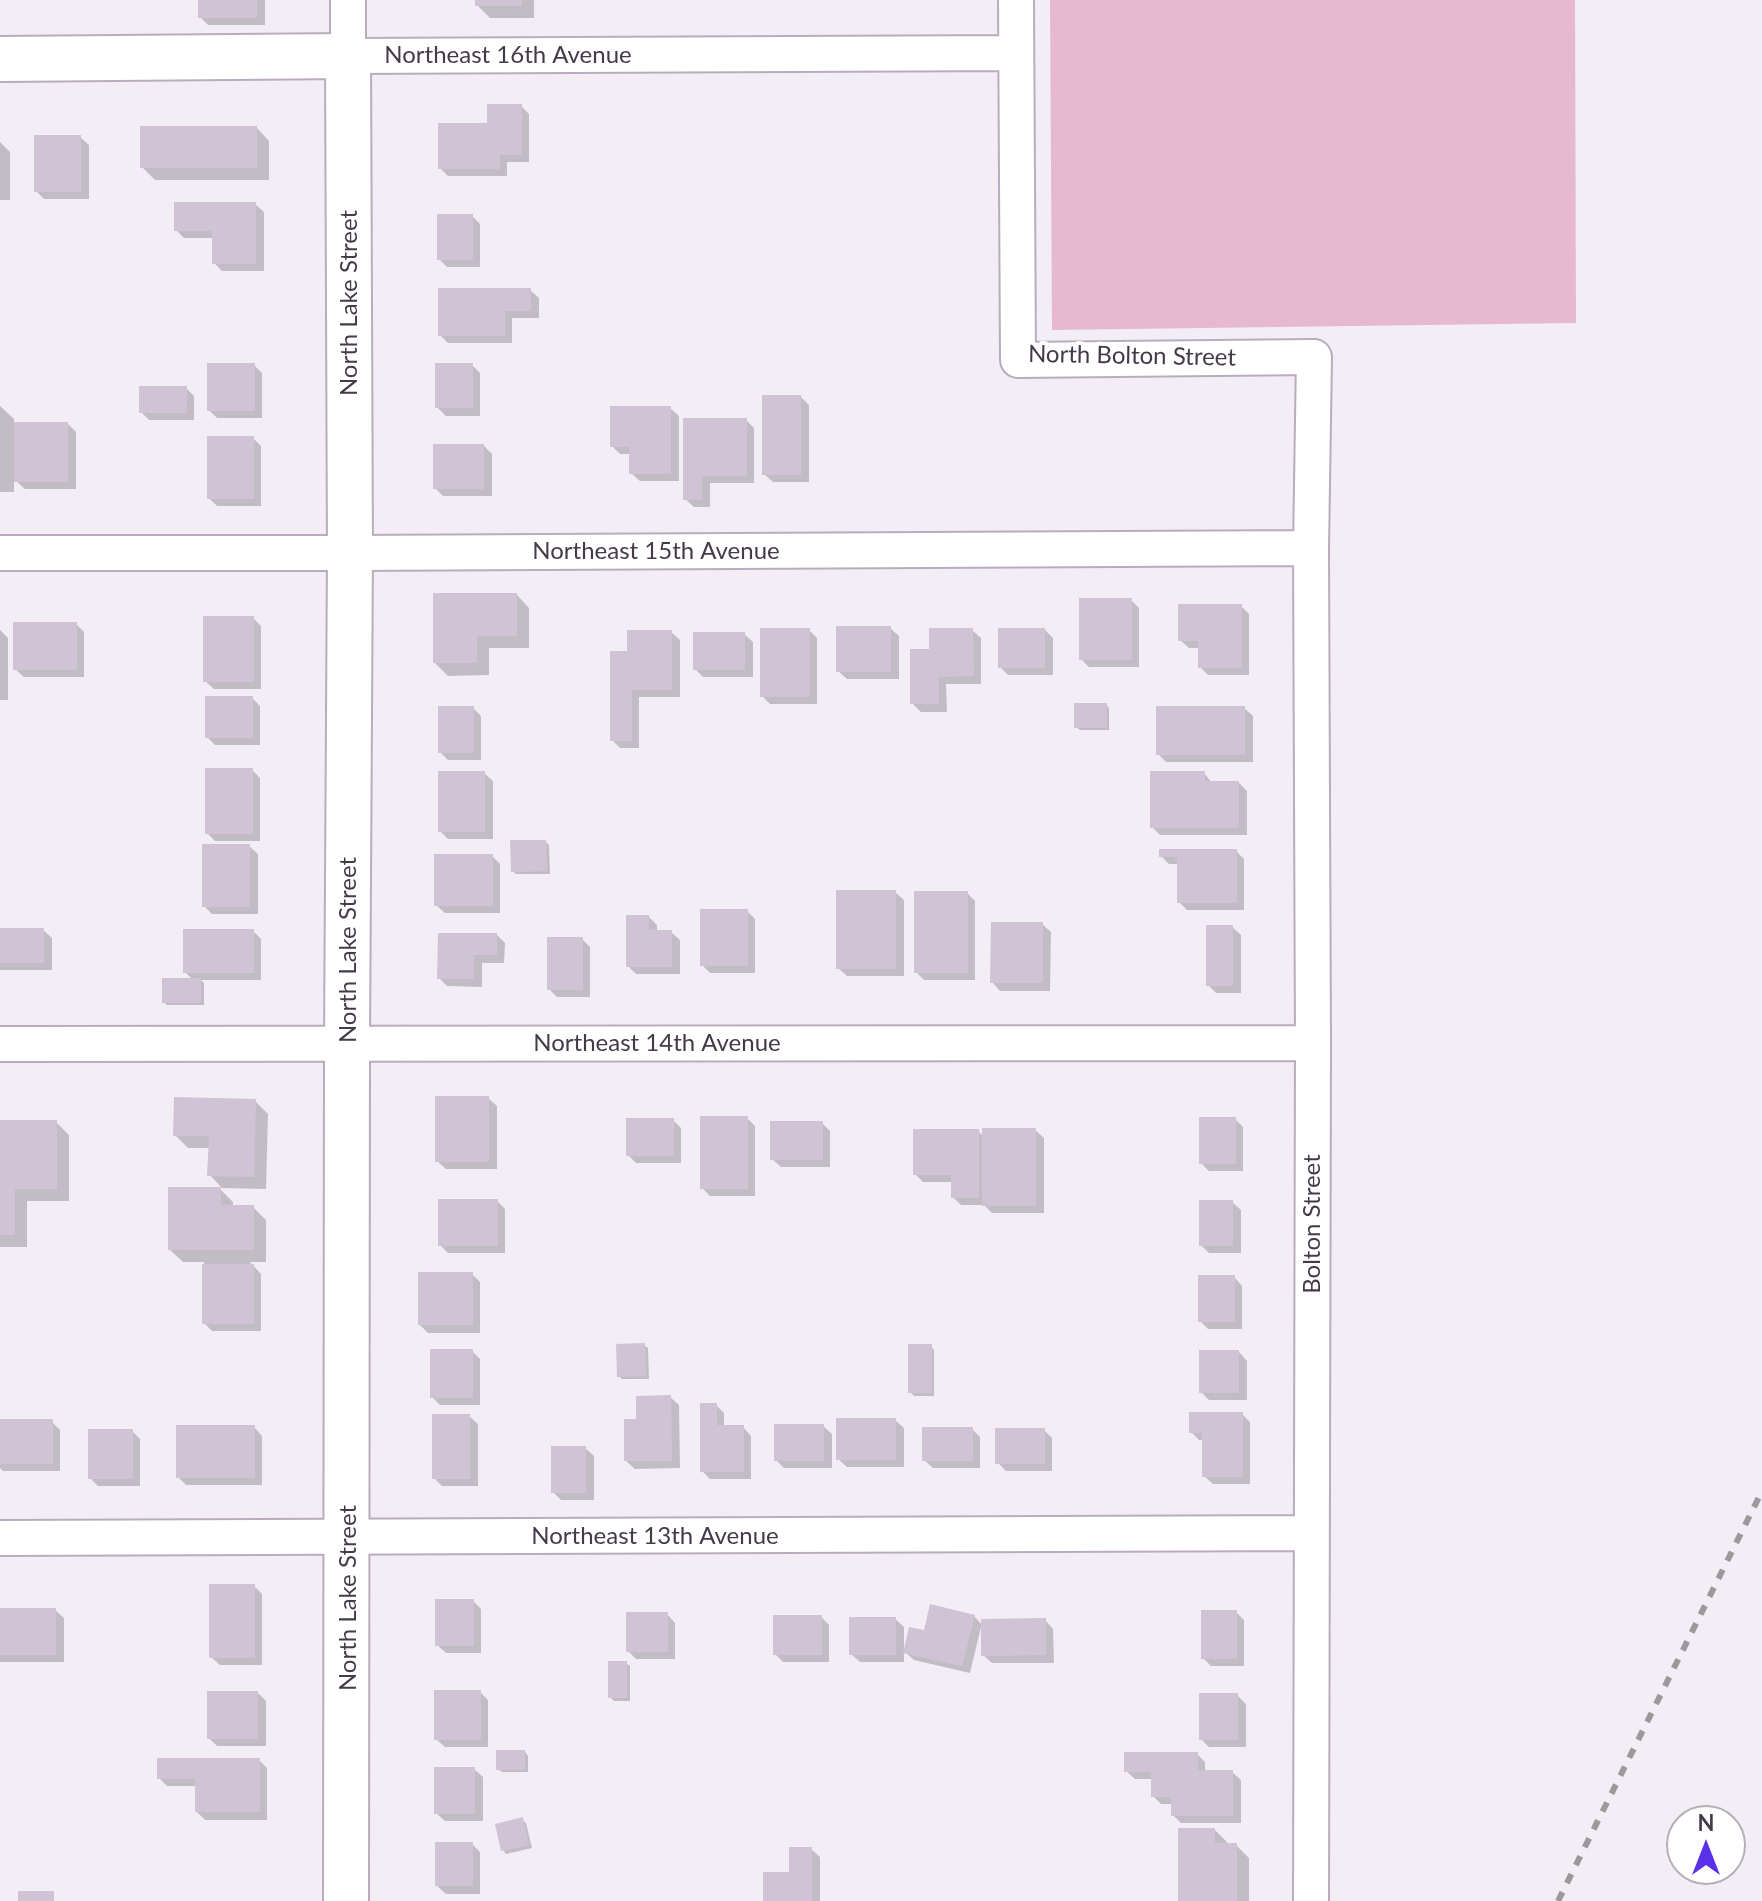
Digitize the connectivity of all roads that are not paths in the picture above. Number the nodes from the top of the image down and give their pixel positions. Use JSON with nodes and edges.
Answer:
{"nodes":[{"id":1,"x":348,"y":0,"type":"edge"},
{"id":2,"x":1016,"y":0,"type":"edge"},
{"id":3,"x":1016,"y":53,"type":"junction"},
{"id":4,"x":348,"y":56,"type":"junction"},
{"id":5,"x":0,"y":59,"type":"edge"},
{"id":6,"x":1311,"y":548,"type":"junction"},
{"id":7,"x":0,"y":553,"type":"edge"},
{"id":8,"x":350,"y":553,"type":"junction"},
{"id":9,"x":347,"y":1043,"type":"junction"},
{"id":10,"x":1313,"y":1043,"type":"junction"},
{"id":11,"x":0,"y":1044,"type":"edge"},
{"id":12,"x":1311,"y":1533,"type":"junction"},
{"id":13,"x":348,"y":1537,"type":"junction"},
{"id":14,"x":0,"y":1538,"type":"edge"},
{"id":15,"x":346,"y":1901,"type":"edge"},
{"id":16,"x":1311,"y":1901,"type":"edge"}],
"edges":[{"from":1,"to":4,"type":"street","name":"North Lake Street"},
{"from":2,"to":3,"type":"street","name":"North Bolton Street"},
{"from":3,"to":4,"type":"street","name":"Northeast 16th Avenue"},
{"from":3,"to":6,"type":"street","name":"North Bolton Street"},
{"from":4,"to":5,"type":"street","name":"Northeast 16th Avenue"},
{"from":4,"to":8,"type":"street","name":"North Lake Street"},
{"from":6,"to":8,"type":"street","name":"Northeast 15th Avenue"},
{"from":6,"to":10,"type":"street","name":"Bolton Street"},
{"from":7,"to":8,"type":"street","name":"Northeast 15th Avenue"},
{"from":8,"to":9,"type":"street","name":"North Lake Street"},
{"from":9,"to":10,"type":"street","name":"Northeast 14th Avenue"},
{"from":9,"to":11,"type":"street","name":"Northeast 14th Avenue"},
{"from":9,"to":13,"type":"street","name":"North Lake Street"},
{"from":10,"to":12,"type":"street","name":"Bolton Street"},
{"from":12,"to":13,"type":"street","name":"Northeast 13th Avenue"},
{"from":12,"to":16,"type":"street","name":"Bolton Street"},
{"from":13,"to":14,"type":"street","name":"Northeast 13th Avenue"},
{"from":13,"to":15,"type":"street","name":"North Lake Street"}]}
